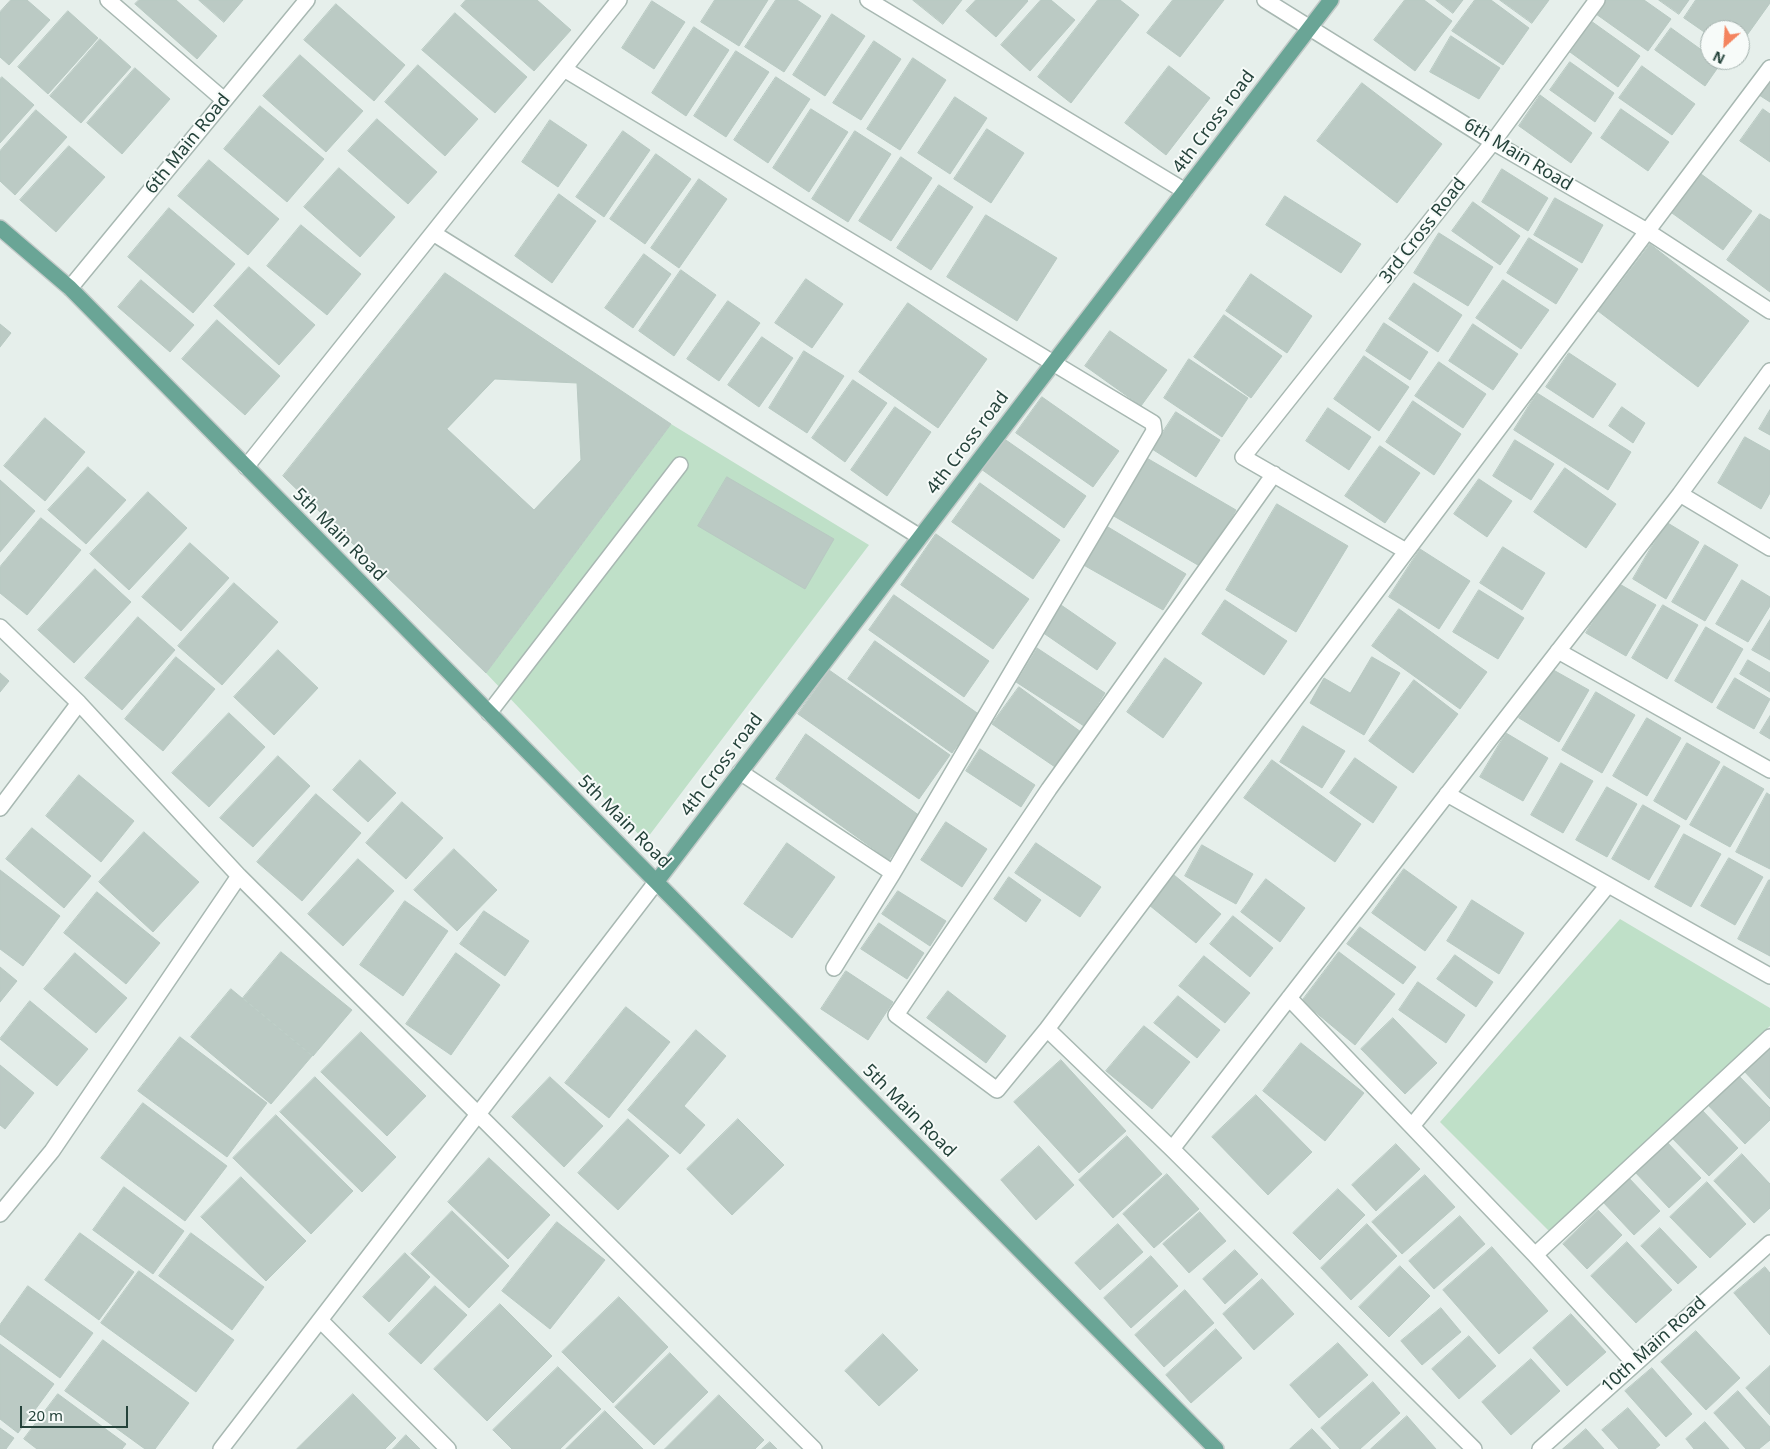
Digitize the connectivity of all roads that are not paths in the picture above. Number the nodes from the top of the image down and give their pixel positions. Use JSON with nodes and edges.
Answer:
{"nodes":[{"id":1,"x":108,"y":0,"type":"edge"},
{"id":2,"x":306,"y":0,"type":"edge"},
{"id":3,"x":620,"y":0,"type":"edge"},
{"id":4,"x":868,"y":0,"type":"edge"},
{"id":5,"x":1265,"y":0,"type":"edge"},
{"id":6,"x":1331,"y":0,"type":"edge"},
{"id":7,"x":1597,"y":0,"type":"edge"},
{"id":8,"x":1309,"y":28,"type":"junction"},
{"id":9,"x":1770,"y":68,"type":"edge"},
{"id":10,"x":564,"y":69,"type":"junction"},
{"id":11,"x":224,"y":100,"type":"junction"},
{"id":12,"x":1493,"y":142,"type":"junction"},
{"id":13,"x":1185,"y":191,"type":"junction"},
{"id":14,"x":0,"y":228,"type":"edge"},
{"id":15,"x":1647,"y":232,"type":"junction"},
{"id":16,"x":433,"y":233,"type":"junction"},
{"id":17,"x":70,"y":288,"type":"junction"},
{"id":18,"x":1770,"y":311,"type":"edge"},
{"id":19,"x":1054,"y":362,"type":"junction"},
{"id":20,"x":1770,"y":371,"type":"edge"},
{"id":21,"x":246,"y":466,"type":"junction"},
{"id":22,"x":680,"y":466,"type":"dead end"},
{"id":23,"x":1274,"y":474,"type":"junction"},
{"id":24,"x":1680,"y":494,"type":"junction"},
{"id":25,"x":920,"y":537,"type":"junction"},
{"id":26,"x":1770,"y":548,"type":"edge"},
{"id":27,"x":1406,"y":551,"type":"junction"},
{"id":28,"x":0,"y":627,"type":"edge"},
{"id":29,"x":1558,"y":651,"type":"junction"},
{"id":30,"x":79,"y":703,"type":"junction"},
{"id":31,"x":489,"y":713,"type":"junction"},
{"id":32,"x":1770,"y":770,"type":"edge"},
{"id":33,"x":740,"y":772,"type":"junction"},
{"id":34,"x":1447,"y":794,"type":"junction"},
{"id":35,"x":0,"y":808,"type":"edge"},
{"id":36,"x":893,"y":873,"type":"junction"},
{"id":37,"x":239,"y":876,"type":"junction"},
{"id":38,"x":657,"y":881,"type":"junction"},
{"id":39,"x":1608,"y":885,"type":"junction"},
{"id":40,"x":834,"y":968,"type":"dead end"},
{"id":41,"x":1770,"y":976,"type":"edge"},
{"id":42,"x":1289,"y":998,"type":"junction"},
{"id":43,"x":1047,"y":1029,"type":"junction"},
{"id":44,"x":1770,"y":1037,"type":"edge"},
{"id":45,"x":478,"y":1114,"type":"junction"},
{"id":46,"x":1412,"y":1126,"type":"junction"},
{"id":47,"x":1172,"y":1149,"type":"junction"},
{"id":48,"x":0,"y":1214,"type":"edge"},
{"id":49,"x":1770,"y":1242,"type":"edge"},
{"id":50,"x":1536,"y":1256,"type":"junction"},
{"id":51,"x":320,"y":1320,"type":"junction"},
{"id":52,"x":1634,"y":1363,"type":"junction"},
{"id":53,"x":221,"y":1449,"type":"edge"},
{"id":54,"x":448,"y":1449,"type":"edge"},
{"id":55,"x":814,"y":1449,"type":"edge"},
{"id":56,"x":1216,"y":1449,"type":"edge"},
{"id":57,"x":1474,"y":1449,"type":"edge"},
{"id":58,"x":1540,"y":1449,"type":"edge"}],
"edges":[{"from":1,"to":11,"type":"street"},
{"from":2,"to":11,"type":"street","name":"6th Main Road"},
{"from":3,"to":10,"type":"street"},
{"from":4,"to":13,"type":"street"},
{"from":5,"to":8,"type":"street","name":"6th Main Road"},
{"from":6,"to":8,"type":"main road"},
{"from":7,"to":12,"type":"street","name":"3rd Cross Road"},
{"from":8,"to":12,"type":"street","name":"6th Main Road"},
{"from":8,"to":13,"type":"main road","name":"4th Cross road"},
{"from":9,"to":15,"type":"street"},
{"from":10,"to":16,"type":"street"},
{"from":10,"to":19,"type":"street"},
{"from":11,"to":17,"type":"street","name":"6th Main Road"},
{"from":12,"to":15,"type":"street","name":"6th Main Road"},
{"from":12,"to":23,"type":"street","name":"3rd Cross Road"},
{"from":13,"to":19,"type":"main road","name":"4th Cross road"},
{"from":14,"to":17,"type":"main road","name":"5th Main Road"},
{"from":15,"to":18,"type":"street","name":"6th Main Road"},
{"from":15,"to":27,"type":"street"},
{"from":16,"to":21,"type":"street"},
{"from":16,"to":25,"type":"street"},
{"from":17,"to":21,"type":"main road","name":"5th Main Road"},
{"from":19,"to":25,"type":"main road","name":"4th Cross road"},
{"from":19,"to":36,"type":"street"},
{"from":20,"to":24,"type":"street"},
{"from":21,"to":31,"type":"main road","name":"5th Main Road"},
{"from":22,"to":31,"type":"street"},
{"from":23,"to":27,"type":"street"},
{"from":23,"to":43,"type":"street"},
{"from":24,"to":26,"type":"street"},
{"from":24,"to":29,"type":"street"},
{"from":25,"to":33,"type":"main road","name":"4th Cross road"},
{"from":27,"to":43,"type":"street"},
{"from":28,"to":30,"type":"street"},
{"from":29,"to":32,"type":"street"},
{"from":29,"to":34,"type":"street"},
{"from":30,"to":35,"type":"street"},
{"from":30,"to":37,"type":"street"},
{"from":31,"to":38,"type":"main road","name":"5th Main Road"},
{"from":33,"to":36,"type":"street"},
{"from":33,"to":38,"type":"main road","name":"4th Cross road"},
{"from":34,"to":39,"type":"street"},
{"from":34,"to":42,"type":"street"},
{"from":36,"to":40,"type":"street"},
{"from":37,"to":45,"type":"street"},
{"from":37,"to":48,"type":"street"},
{"from":38,"to":45,"type":"street"},
{"from":38,"to":56,"type":"main road","name":"5th Main Road"},
{"from":39,"to":41,"type":"street"},
{"from":39,"to":46,"type":"street"},
{"from":42,"to":46,"type":"street"},
{"from":42,"to":47,"type":"street"},
{"from":43,"to":47,"type":"street"},
{"from":44,"to":50,"type":"street"},
{"from":45,"to":51,"type":"street"},
{"from":45,"to":55,"type":"street"},
{"from":46,"to":50,"type":"street"},
{"from":47,"to":57,"type":"street"},
{"from":49,"to":52,"type":"street","name":"10th Main Road"},
{"from":50,"to":52,"type":"street"},
{"from":51,"to":53,"type":"street"},
{"from":51,"to":54,"type":"street"},
{"from":52,"to":58,"type":"street","name":"10th Main Road"}]}
